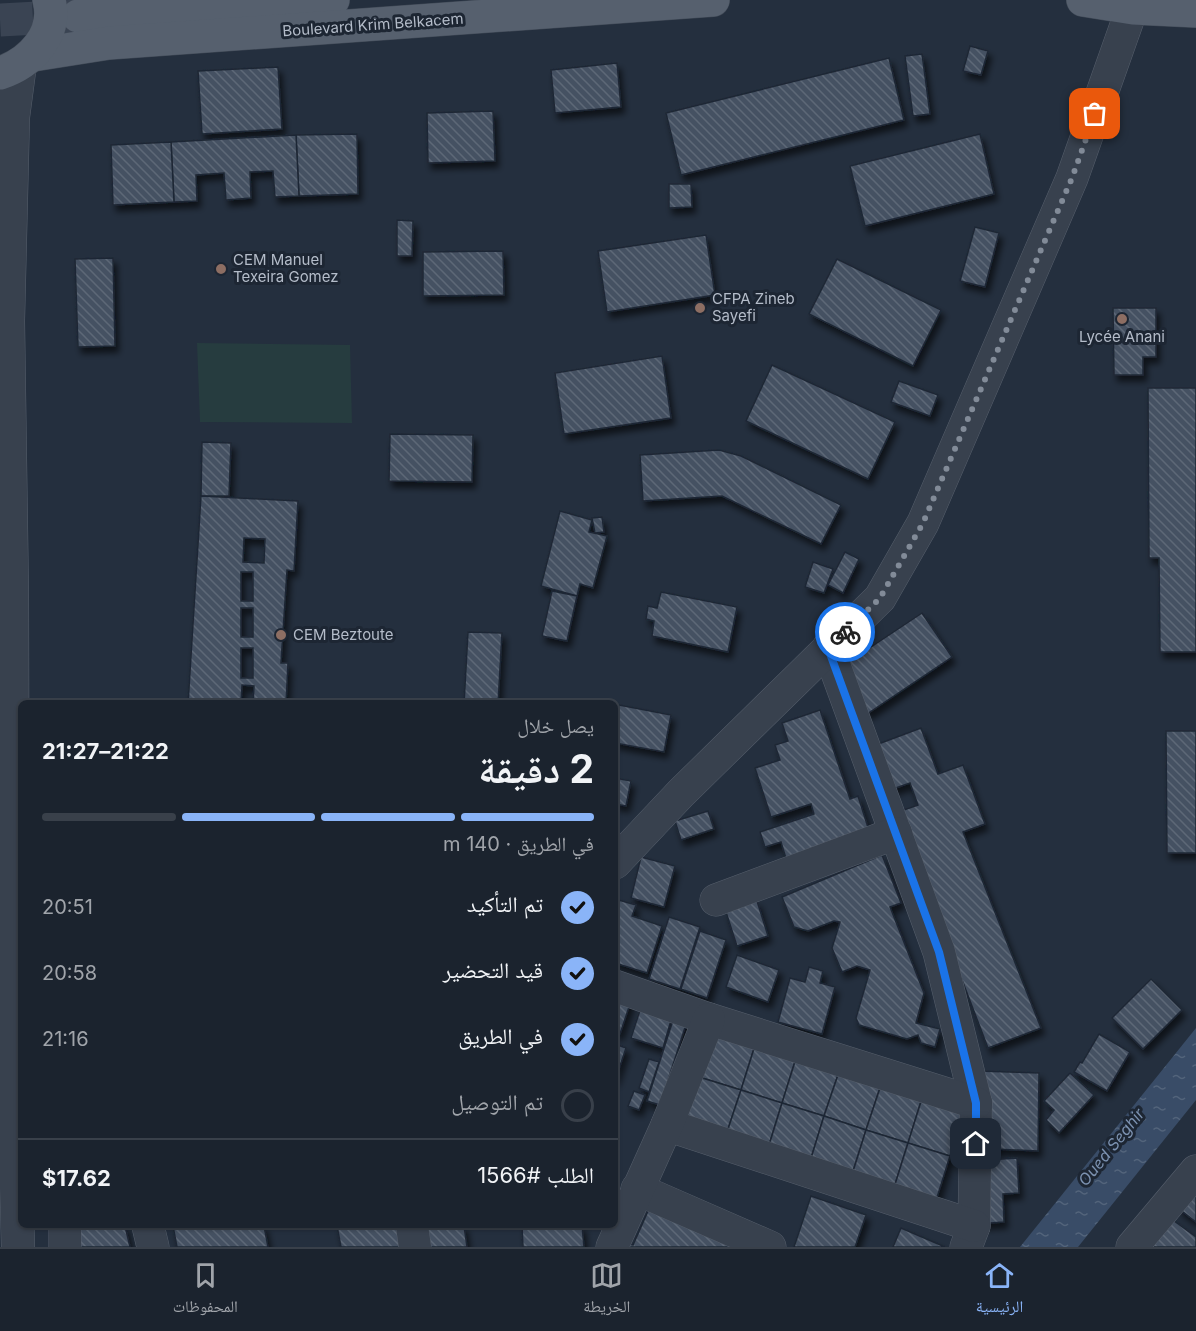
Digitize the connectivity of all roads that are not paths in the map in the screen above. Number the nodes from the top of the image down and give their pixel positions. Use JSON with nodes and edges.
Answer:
{"nodes":[{"id":1,"x":49,"y":0,"type":"edge"},
{"id":2,"x":333,"y":0,"type":"edge"},
{"id":3,"x":552,"y":0,"type":"edge"},
{"id":4,"x":713,"y":0,"type":"edge"},
{"id":5,"x":1083,"y":0,"type":"edge"},
{"id":6,"x":1134,"y":4,"type":"edge"},
{"id":7,"x":637,"y":6,"type":"junction"},
{"id":8,"x":1196,"y":11,"type":"edge"},
{"id":9,"x":78,"y":16,"type":"tunnel mouth"},
{"id":10,"x":18,"y":64,"type":"edge"},
{"id":11,"x":828,"y":648,"type":"junction"},
{"id":12,"x":896,"y":833,"type":"junction"},
{"id":13,"x":618,"y":860,"type":"edge"},
{"id":14,"x":716,"y":900,"type":"dead end"},
{"id":15,"x":618,"y":987,"type":"edge"},
{"id":16,"x":709,"y":1018,"type":"junction"},
{"id":17,"x":976,"y":1103,"type":"junction"},
{"id":18,"x":667,"y":1125,"type":"junction"},
{"id":19,"x":1196,"y":1171,"type":"edge"},
{"id":20,"x":637,"y":1189,"type":"junction"},
{"id":21,"x":65,"y":1228,"type":"edge"},
{"id":22,"x":148,"y":1228,"type":"edge"},
{"id":23,"x":412,"y":1228,"type":"edge"},
{"id":24,"x":970,"y":1237,"type":"edge"},
{"id":25,"x":18,"y":1247,"type":"edge"},
{"id":26,"x":65,"y":1247,"type":"edge"},
{"id":27,"x":153,"y":1247,"type":"edge"},
{"id":28,"x":415,"y":1247,"type":"edge"},
{"id":29,"x":612,"y":1247,"type":"edge"},
{"id":30,"x":770,"y":1247,"type":"edge"},
{"id":31,"x":1132,"y":1247,"type":"edge"}],
"edges":[{"from":1,"to":10,"type":"main road"},
{"from":2,"to":9,"type":"main road"},
{"from":3,"to":7,"type":"main road"},
{"from":4,"to":7,"type":"main road","name":"Boulevard Krim Belkacem"},
{"from":5,"to":6,"type":"main road"},
{"from":6,"to":8,"type":"main road"},
{"from":6,"to":11,"type":"street"},
{"from":7,"to":10,"type":"main road","name":"Boulevard Krim Belkacem"},
{"from":10,"to":25,"type":"street"},
{"from":11,"to":12,"type":"street"},
{"from":11,"to":13,"type":"street"},
{"from":12,"to":14,"type":"street"},
{"from":12,"to":17,"type":"street"},
{"from":15,"to":16,"type":"street"},
{"from":16,"to":17,"type":"street"},
{"from":16,"to":18,"type":"street"},
{"from":17,"to":24,"type":"street"},
{"from":18,"to":20,"type":"street"},
{"from":18,"to":24,"type":"street"},
{"from":19,"to":31,"type":"street"},
{"from":20,"to":29,"type":"street"},
{"from":20,"to":30,"type":"street"},
{"from":21,"to":26,"type":"street"},
{"from":22,"to":27,"type":"street"},
{"from":23,"to":28,"type":"street"}]}
